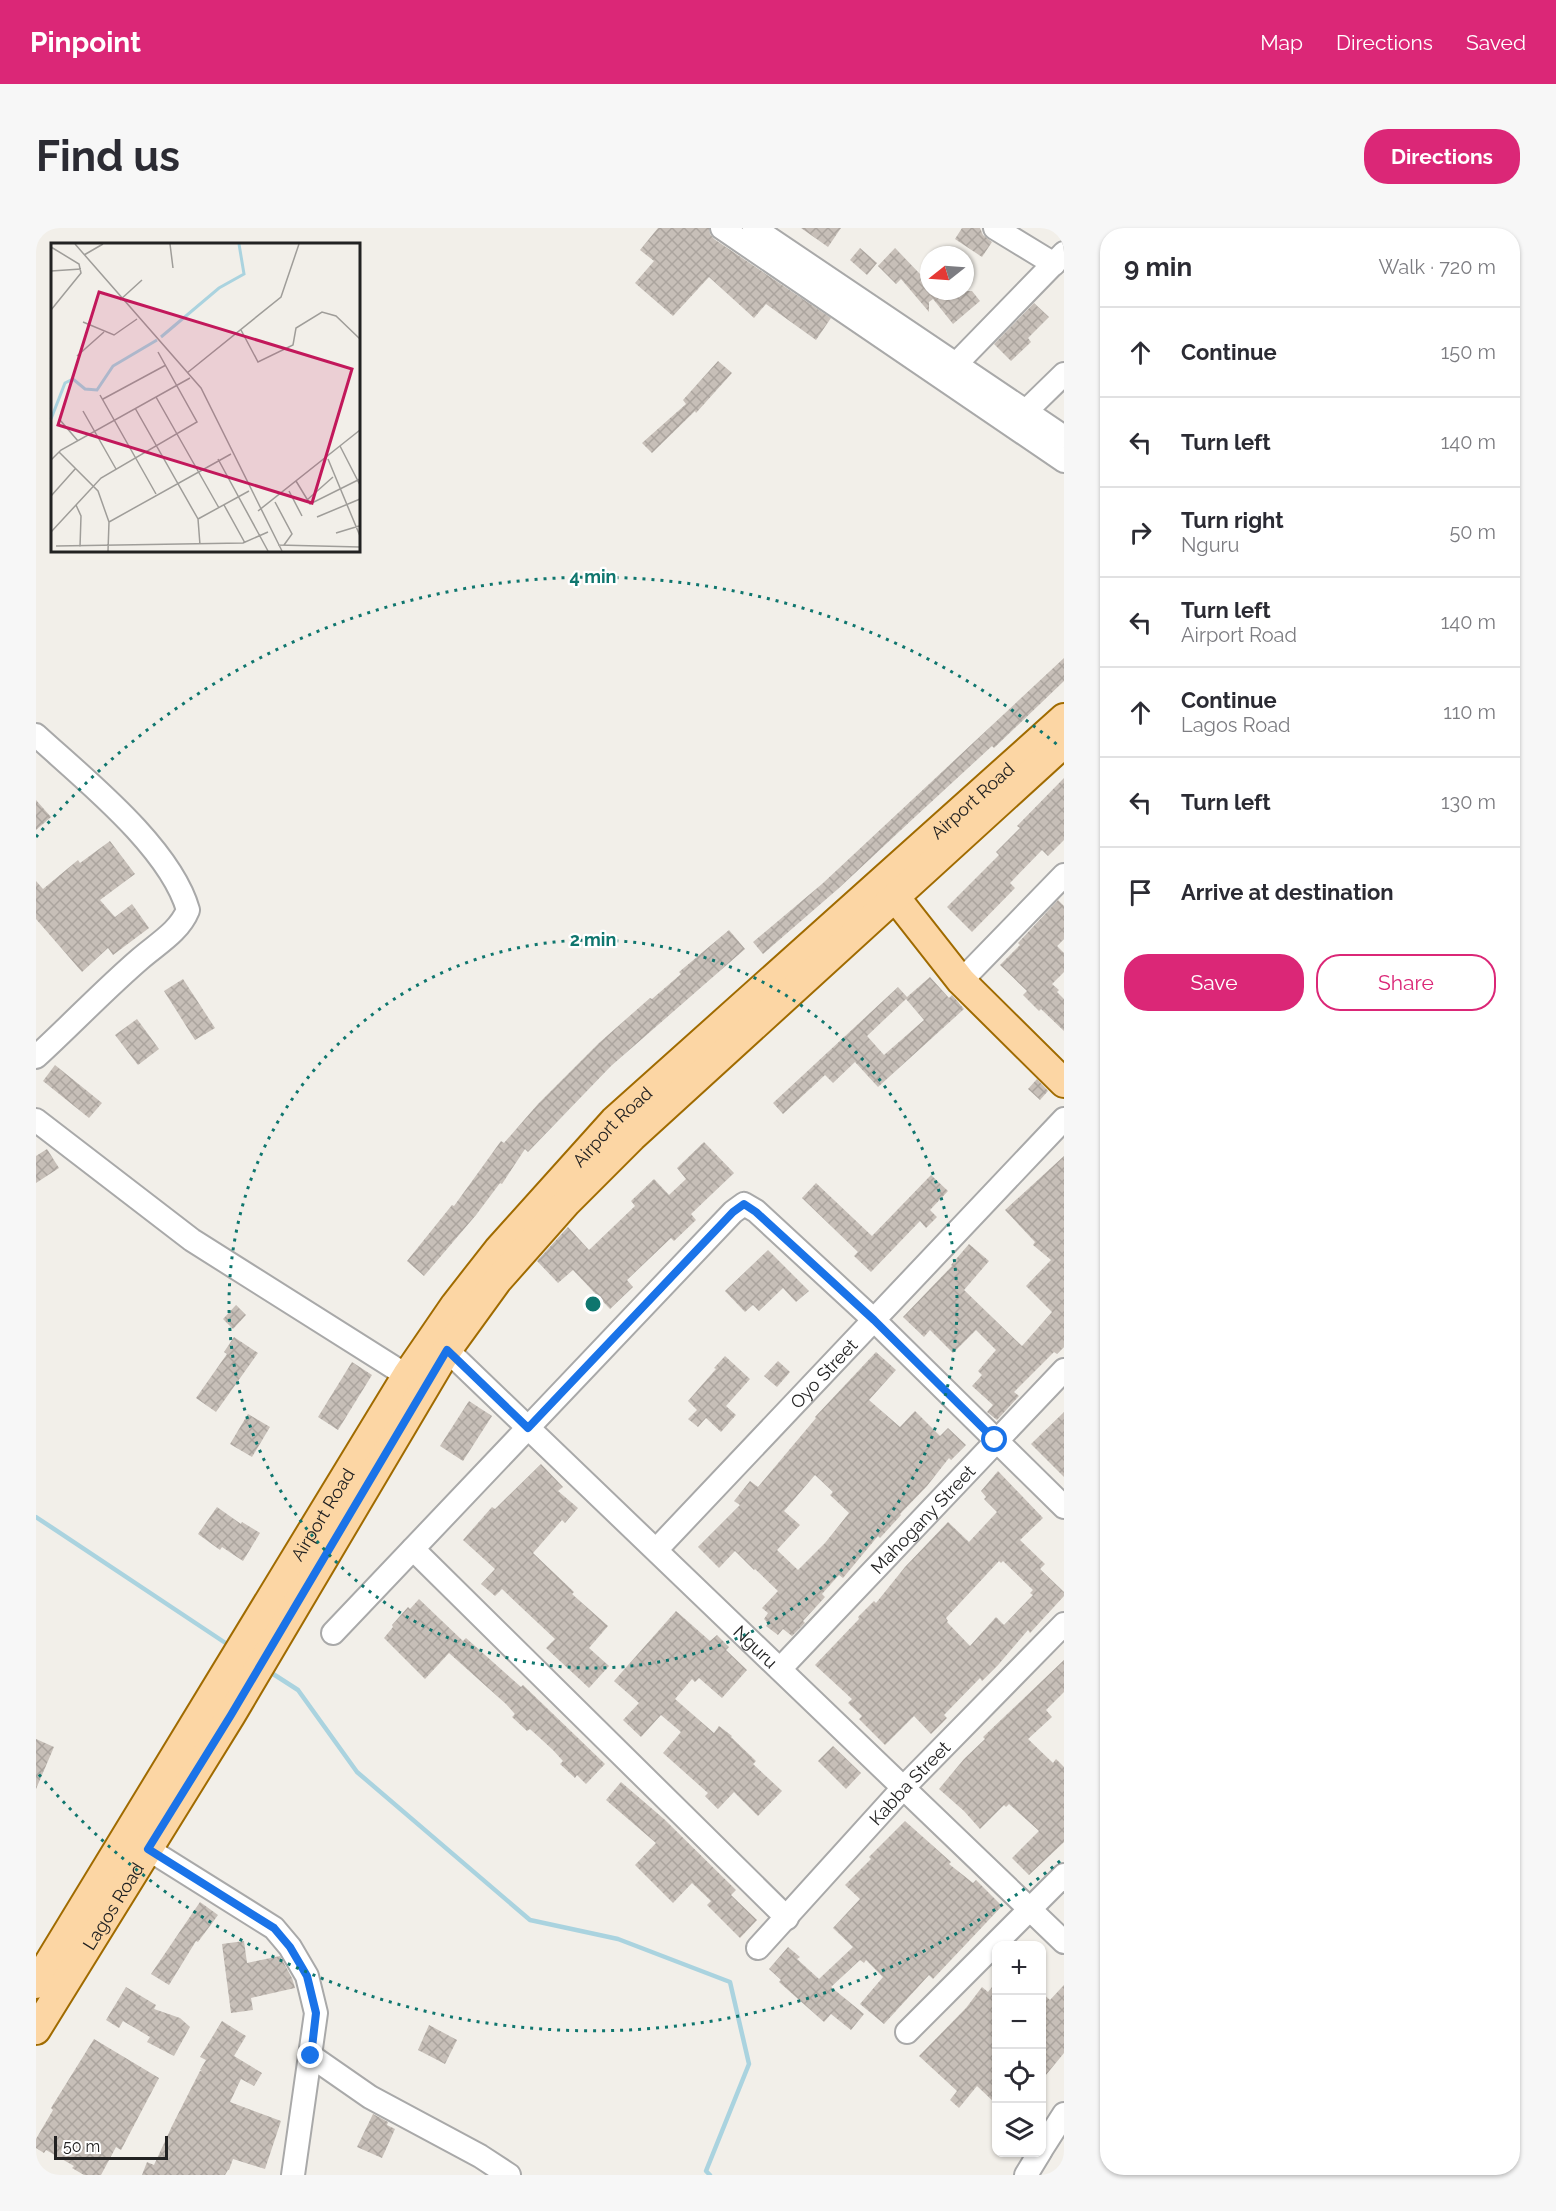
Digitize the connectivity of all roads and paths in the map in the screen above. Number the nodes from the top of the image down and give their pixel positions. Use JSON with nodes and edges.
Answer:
{"nodes":[{"id":1,"x":722,"y":228,"type":"edge"},
{"id":2,"x":754,"y":228,"type":"edge"},
{"id":3,"x":995,"y":228,"type":"edge"},
{"id":4,"x":1059,"y":259,"type":"edge"},
{"id":5,"x":952,"y":372,"type":"junction"},
{"id":6,"x":1064,"y":374,"type":"edge"},
{"id":7,"x":1026,"y":411,"type":"junction"},
{"id":8,"x":1064,"y":437,"type":"edge"},
{"id":9,"x":1064,"y":461,"type":"edge"},
{"id":10,"x":1064,"y":718,"type":"edge"},
{"id":11,"x":36,"y":735,"type":"edge"},
{"id":12,"x":1064,"y":743,"type":"edge"},
{"id":13,"x":1064,"y":875,"type":"edge"},
{"id":14,"x":895,"y":897,"type":"junction"},
{"id":15,"x":962,"y":981,"type":"junction"},
{"id":16,"x":36,"y":1058,"type":"edge"},
{"id":17,"x":1064,"y":1083,"type":"edge"},
{"id":18,"x":1064,"y":1119,"type":"edge"},
{"id":19,"x":36,"y":1120,"type":"edge"},
{"id":20,"x":874,"y":1320,"type":"junction"},
{"id":21,"x":447,"y":1350,"type":"junction"},
{"id":22,"x":1064,"y":1370,"type":"edge"},
{"id":23,"x":416,"y":1381,"type":"junction"},
{"id":24,"x":528,"y":1428,"type":"junction"},
{"id":25,"x":995,"y":1440,"type":"junction"},
{"id":26,"x":1064,"y":1507,"type":"edge"},
{"id":27,"x":413,"y":1549,"type":"junction"},
{"id":28,"x":657,"y":1549,"type":"junction"},
{"id":29,"x":1064,"y":1624,"type":"edge"},
{"id":30,"x":270,"y":1625,"type":"joint"},
{"id":31,"x":333,"y":1633,"type":"dead end"},
{"id":32,"x":780,"y":1669,"type":"junction"},
{"id":33,"x":219,"y":1709,"type":"junction"},
{"id":34,"x":904,"y":1787,"type":"junction"},
{"id":35,"x":148,"y":1849,"type":"junction"},
{"id":36,"x":1064,"y":1875,"type":"edge"},
{"id":37,"x":1030,"y":1911,"type":"junction"},
{"id":38,"x":787,"y":1918,"type":"junction"},
{"id":39,"x":1064,"y":1942,"type":"edge"},
{"id":40,"x":758,"y":1948,"type":"dead end"},
{"id":41,"x":36,"y":1984,"type":"edge"},
{"id":42,"x":40,"y":2016,"type":"edge"},
{"id":43,"x":907,"y":2032,"type":"dead end"},
{"id":44,"x":311,"y":2056,"type":"junction"},
{"id":45,"x":1064,"y":2114,"type":"edge"},
{"id":46,"x":1046,"y":2143,"type":"edge"},
{"id":47,"x":1037,"y":2157,"type":"edge"},
{"id":48,"x":293,"y":2175,"type":"edge"},
{"id":49,"x":509,"y":2175,"type":"edge"},
{"id":50,"x":1026,"y":2175,"type":"edge"}],
"edges":[{"from":1,"to":5,"type":"street"},
{"from":2,"to":5,"type":"street"},
{"from":3,"to":4,"type":"street"},
{"from":4,"to":5,"type":"street"},
{"from":5,"to":7,"type":"street"},
{"from":5,"to":9,"type":"street"},
{"from":6,"to":7,"type":"street"},
{"from":7,"to":8,"type":"street"},
{"from":10,"to":23,"type":"main road","name":"Airport Road"},
{"from":11,"to":16,"type":"street"},
{"from":12,"to":14,"type":"main road","name":"Airport Road"},
{"from":13,"to":15,"type":"street"},
{"from":14,"to":15,"type":"main road"},
{"from":14,"to":21,"type":"main road","name":"Airport Road"},
{"from":15,"to":17,"type":"main road"},
{"from":18,"to":20,"type":"street","name":"Oyo Street"},
{"from":19,"to":23,"type":"street"},
{"from":20,"to":24,"type":"street"},
{"from":20,"to":25,"type":"street"},
{"from":20,"to":28,"type":"street","name":"Oyo Street"},
{"from":21,"to":23,"type":"main road","name":"Airport Road"},
{"from":21,"to":24,"type":"street","name":"Nguru"},
{"from":22,"to":25,"type":"street","name":"Mahogany Street"},
{"from":23,"to":30,"type":"main road","name":"Airport Road"},
{"from":24,"to":27,"type":"street"},
{"from":24,"to":28,"type":"street","name":"Nguru"},
{"from":25,"to":26,"type":"street"},
{"from":25,"to":32,"type":"street","name":"Mahogany Street"},
{"from":27,"to":31,"type":"street"},
{"from":27,"to":38,"type":"street"},
{"from":28,"to":32,"type":"street","name":"Nguru"},
{"from":29,"to":34,"type":"street","name":"Kabba Street"},
{"from":30,"to":33,"type":"main road","name":"Lagos Road"},
{"from":32,"to":34,"type":"street","name":"Nguru"},
{"from":33,"to":35,"type":"main road","name":"Lagos Road"},
{"from":33,"to":41,"type":"main road","name":"Lagos Road"},
{"from":34,"to":37,"type":"street","name":"Nguru"},
{"from":34,"to":38,"type":"street","name":"Kabba Street"},
{"from":35,"to":42,"type":"main road","name":"Lagos Road"},
{"from":35,"to":44,"type":"street"},
{"from":36,"to":37,"type":"street"},
{"from":37,"to":39,"type":"street","name":"Nguru"},
{"from":37,"to":43,"type":"street"},
{"from":38,"to":40,"type":"street","name":"Kabba Street"},
{"from":44,"to":48,"type":"street"},
{"from":44,"to":49,"type":"street"},
{"from":45,"to":46,"type":"street"},
{"from":47,"to":50,"type":"street"}]}
